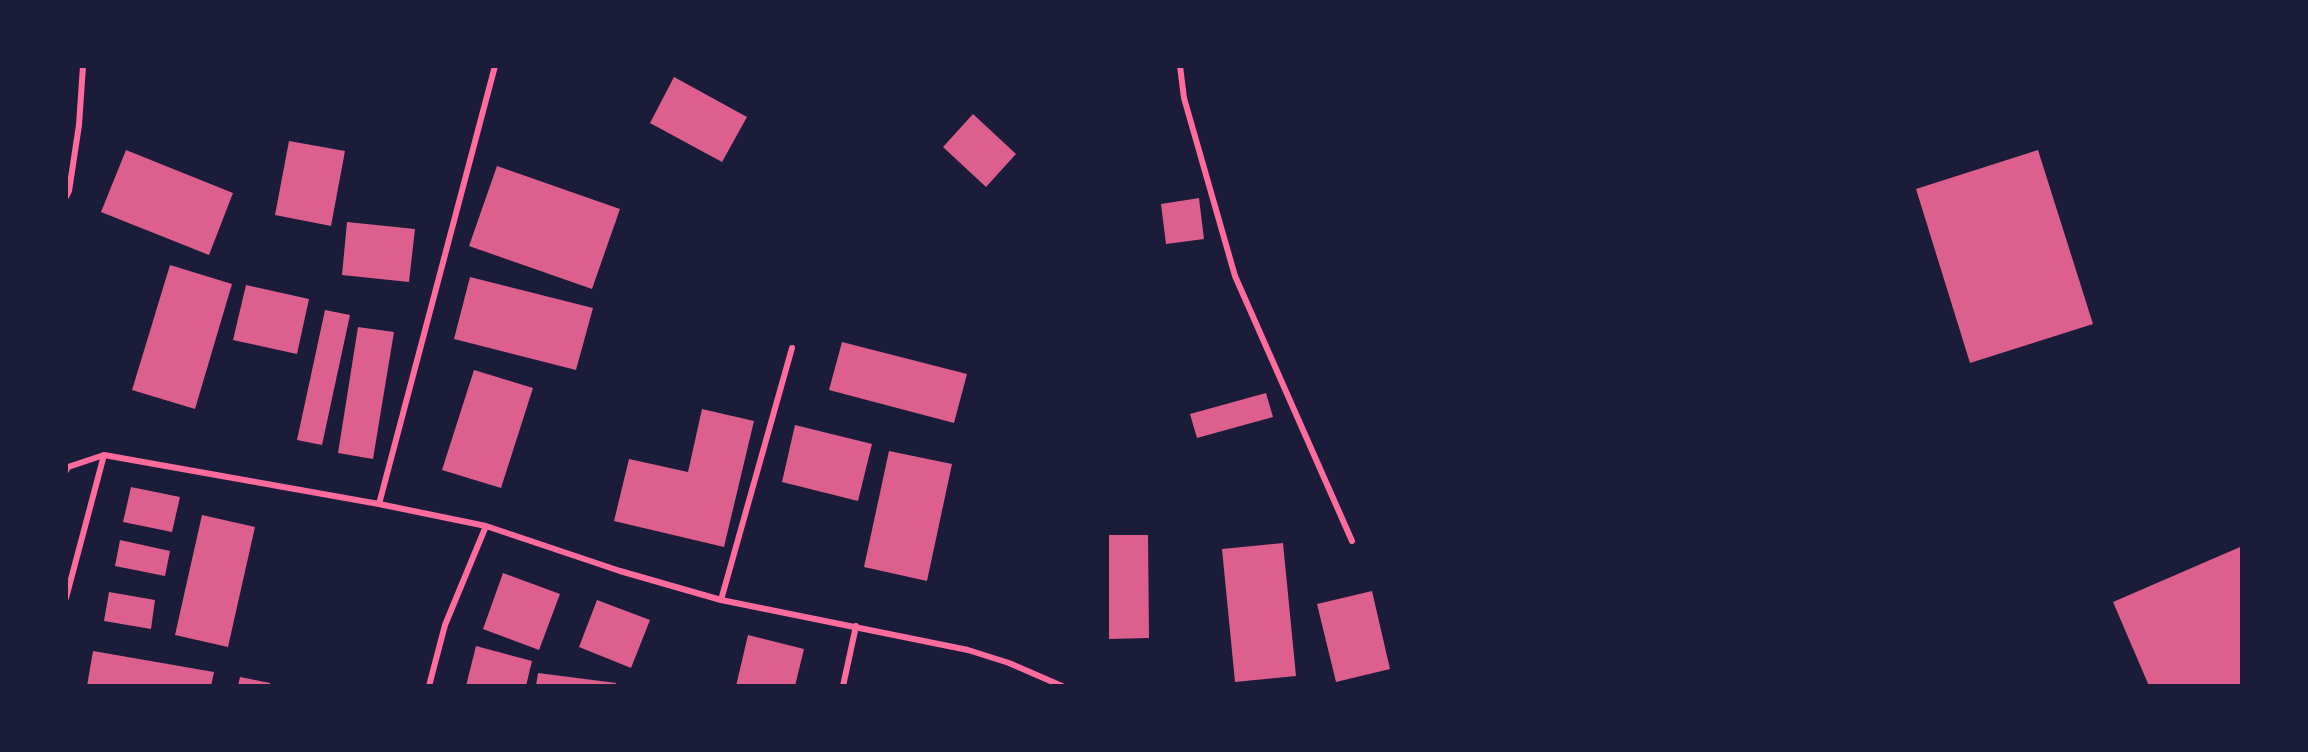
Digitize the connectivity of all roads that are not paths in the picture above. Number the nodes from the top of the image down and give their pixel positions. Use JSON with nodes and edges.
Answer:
{"nodes":[{"id":1,"x":83,"y":66,"type":"edge"},
{"id":2,"x":495,"y":66,"type":"edge"},
{"id":3,"x":1180,"y":66,"type":"edge"},
{"id":4,"x":66,"y":197,"type":"edge"},
{"id":5,"x":792,"y":348,"type":"dead end"},
{"id":6,"x":104,"y":455,"type":"junction"},
{"id":7,"x":66,"y":471,"type":"edge"},
{"id":8,"x":379,"y":504,"type":"junction"},
{"id":9,"x":486,"y":526,"type":"junction"},
{"id":10,"x":1352,"y":541,"type":"dead end"},
{"id":11,"x":66,"y":598,"type":"edge"},
{"id":12,"x":721,"y":600,"type":"junction"},
{"id":13,"x":856,"y":626,"type":"junction"},
{"id":14,"x":429,"y":686,"type":"edge"},
{"id":15,"x":843,"y":686,"type":"edge"},
{"id":16,"x":1062,"y":686,"type":"edge"}],
"edges":[{"from":1,"to":4,"type":"street"},
{"from":2,"to":8,"type":"street"},
{"from":3,"to":10,"type":"street"},
{"from":5,"to":12,"type":"street"},
{"from":6,"to":7,"type":"street"},
{"from":6,"to":8,"type":"street"},
{"from":6,"to":11,"type":"street"},
{"from":8,"to":9,"type":"street"},
{"from":9,"to":12,"type":"street"},
{"from":9,"to":14,"type":"street"},
{"from":12,"to":13,"type":"street"},
{"from":13,"to":15,"type":"street"},
{"from":13,"to":16,"type":"street"}]}
